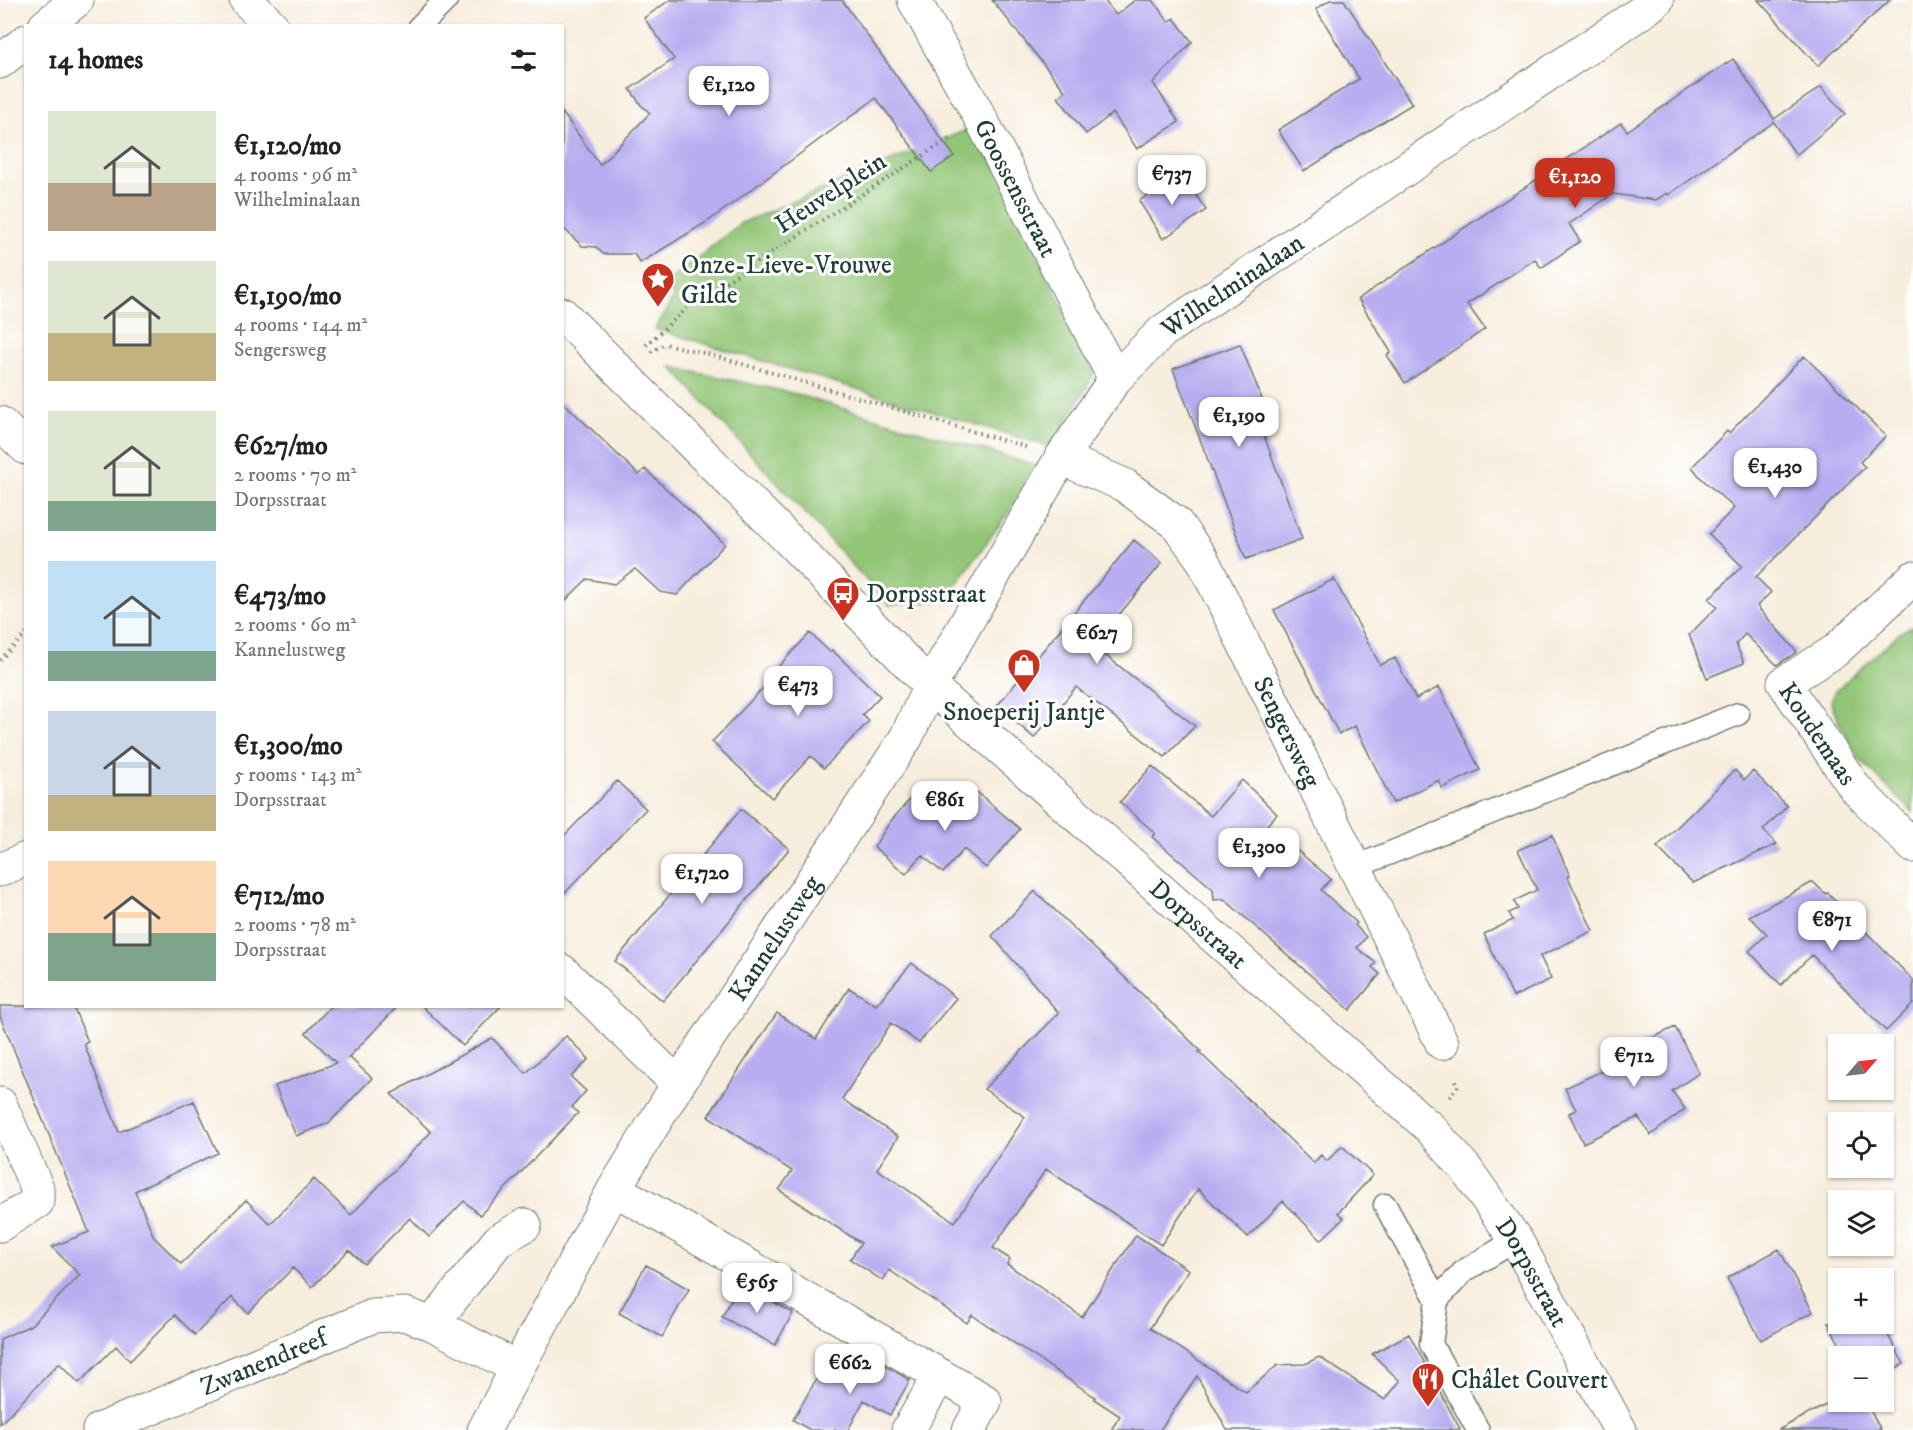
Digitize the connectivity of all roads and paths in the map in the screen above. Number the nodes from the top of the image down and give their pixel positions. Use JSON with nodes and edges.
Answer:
{"nodes":[{"id":1,"x":77,"y":0,"type":"edge"},
{"id":2,"x":246,"y":0,"type":"edge"},
{"id":3,"x":446,"y":0,"type":"edge"},
{"id":4,"x":914,"y":0,"type":"edge"},
{"id":5,"x":1657,"y":0,"type":"edge"},
{"id":6,"x":47,"y":24,"type":"edge"},
{"id":7,"x":270,"y":24,"type":"edge"},
{"id":8,"x":422,"y":24,"type":"edge"},
{"id":9,"x":24,"y":43,"type":"edge"},
{"id":10,"x":0,"y":62,"type":"edge"},
{"id":11,"x":981,"y":119,"type":"junction"},
{"id":12,"x":564,"y":316,"type":"edge"},
{"id":13,"x":618,"y":369,"type":"junction"},
{"id":14,"x":1115,"y":380,"type":"junction"},
{"id":15,"x":0,"y":423,"type":"edge"},
{"id":16,"x":24,"y":446,"type":"edge"},
{"id":17,"x":1061,"y":458,"type":"junction"},
{"id":18,"x":1911,"y":584,"type":"edge"},
{"id":19,"x":24,"y":636,"type":"edge"},
{"id":20,"x":0,"y":660,"type":"edge"},
{"id":21,"x":930,"y":686,"type":"junction"},
{"id":22,"x":1738,"y":714,"type":"dead end"},
{"id":23,"x":1913,"y":846,"type":"edge"},
{"id":24,"x":24,"y":860,"type":"edge"},
{"id":25,"x":1355,"y":867,"type":"junction"},
{"id":26,"x":0,"y":870,"type":"edge"},
{"id":27,"x":564,"y":973,"type":"edge"},
{"id":28,"x":1442,"y":1043,"type":"joint"},
{"id":29,"x":678,"y":1084,"type":"junction"},
{"id":30,"x":0,"y":1104,"type":"edge"},
{"id":31,"x":1430,"y":1128,"type":"junction"},
{"id":32,"x":614,"y":1189,"type":"junction"},
{"id":33,"x":1385,"y":1205,"type":"dead end"},
{"id":34,"x":0,"y":1225,"type":"edge"},
{"id":35,"x":525,"y":1225,"type":"dead end"},
{"id":36,"x":1516,"y":1240,"type":"junction"},
{"id":37,"x":1437,"y":1300,"type":"junction"},
{"id":38,"x":432,"y":1324,"type":"junction"},
{"id":39,"x":518,"y":1368,"type":"junction"},
{"id":40,"x":939,"y":1375,"type":"junction"},
{"id":41,"x":99,"y":1430,"type":"edge"},
{"id":42,"x":484,"y":1430,"type":"edge"},
{"id":43,"x":908,"y":1430,"type":"edge"},
{"id":44,"x":969,"y":1430,"type":"edge"},
{"id":45,"x":1478,"y":1430,"type":"edge"},
{"id":46,"x":1620,"y":1430,"type":"edge"}],
"edges":[{"from":1,"to":6,"type":"street"},
{"from":2,"to":7,"type":"street"},
{"from":3,"to":8,"type":"lane"},
{"from":4,"to":11,"type":"street","name":"Goossensstraat"},
{"from":5,"to":14,"type":"street","name":"Wilhelminalaan"},
{"from":9,"to":10,"type":"street"},
{"from":11,"to":13,"type":"path","name":"Heuvelplein"},
{"from":11,"to":14,"type":"street","name":"Goossensstraat"},
{"from":12,"to":13,"type":"street","name":"Dorpsstraat"},
{"from":13,"to":17,"type":"path"},
{"from":13,"to":21,"type":"street","name":"Dorpsstraat"},
{"from":14,"to":17,"type":"street","name":"Wilhelminalaan"},
{"from":15,"to":16,"type":"street"},
{"from":17,"to":21,"type":"street","name":"Wilhelminalaan"},
{"from":17,"to":25,"type":"street","name":"Sengersweg"},
{"from":18,"to":23,"type":"street","name":"Koudemaas"},
{"from":19,"to":20,"type":"path"},
{"from":21,"to":29,"type":"street","name":"Kannelustweg"},
{"from":21,"to":31,"type":"street","name":"Dorpsstraat"},
{"from":22,"to":25,"type":"lane"},
{"from":24,"to":26,"type":"street"},
{"from":25,"to":28,"type":"street","name":"Sengersweg"},
{"from":27,"to":29,"type":"street"},
{"from":28,"to":31,"type":"path"},
{"from":29,"to":32,"type":"street","name":"Kannelustweg"},
{"from":30,"to":34,"type":"street"},
{"from":31,"to":36,"type":"street","name":"Dorpsstraat"},
{"from":32,"to":39,"type":"street","name":"Kannelustweg"},
{"from":32,"to":40,"type":"street"},
{"from":33,"to":37,"type":"lane"},
{"from":35,"to":38,"type":"street"},
{"from":36,"to":37,"type":"lane"},
{"from":36,"to":46,"type":"street","name":"Dorpsstraat"},
{"from":37,"to":45,"type":"lane"},
{"from":38,"to":39,"type":"street","name":"Zwanendreef"},
{"from":38,"to":41,"type":"street","name":"Zwanendreef"},
{"from":39,"to":42,"type":"street","name":"Kannelustweg"},
{"from":40,"to":43,"type":"street"},
{"from":40,"to":44,"type":"street"}]}
